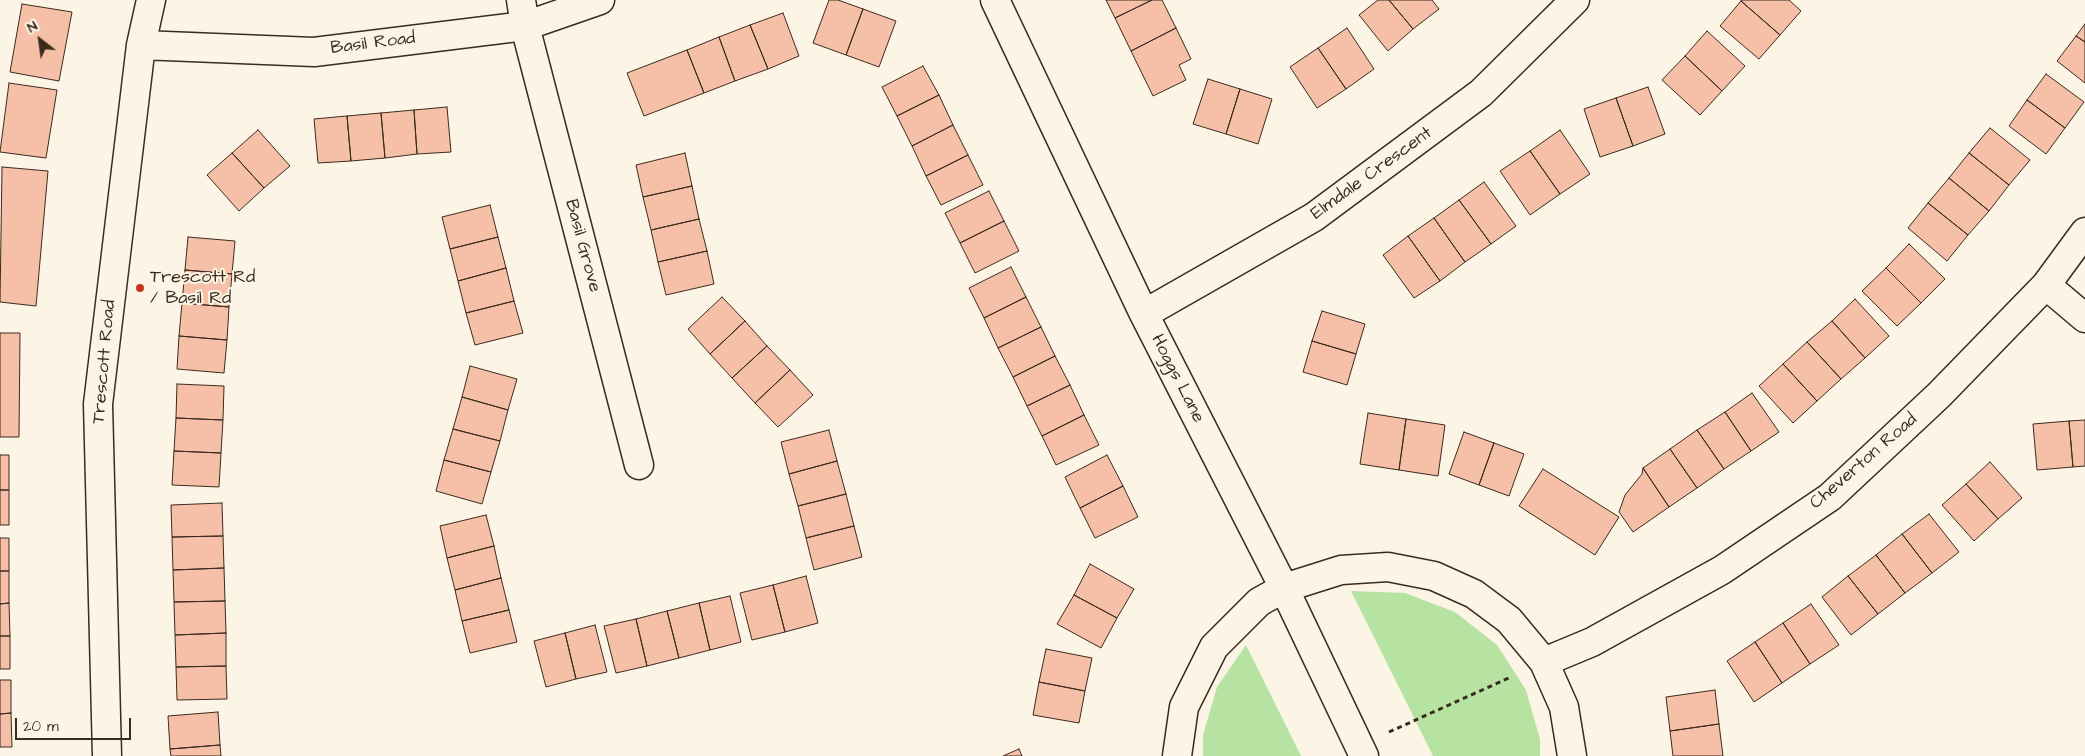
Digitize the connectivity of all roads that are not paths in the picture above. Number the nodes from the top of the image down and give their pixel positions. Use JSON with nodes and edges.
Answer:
{"nodes":[{"id":1,"x":151,"y":0,"type":"edge"},
{"id":2,"x":600,"y":0,"type":"edge"},
{"id":3,"x":995,"y":0,"type":"edge"},
{"id":4,"x":1575,"y":0,"type":"edge"},
{"id":5,"x":523,"y":13,"type":"edge"},
{"id":6,"x":141,"y":46,"type":"junction"},
{"id":7,"x":2085,"y":232,"type":"edge"},
{"id":8,"x":2046,"y":285,"type":"junction"},
{"id":9,"x":1144,"y":314,"type":"junction"},
{"id":10,"x":2085,"y":318,"type":"edge"},
{"id":11,"x":639,"y":465,"type":"dead end"},
{"id":12,"x":1284,"y":588,"type":"junction"},
{"id":13,"x":1544,"y":662,"type":"junction"},
{"id":14,"x":1362,"y":751,"type":"edge"},
{"id":15,"x":108,"y":756,"type":"edge"},
{"id":16,"x":1177,"y":756,"type":"edge"},
{"id":17,"x":1572,"y":756,"type":"edge"}],
"edges":[{"from":1,"to":6,"type":"street","name":"Trescott Road"},
{"from":2,"to":5,"type":"street","name":"Basil Road"},
{"from":3,"to":9,"type":"street","name":"Hoggs Lane"},
{"from":4,"to":9,"type":"street","name":"Elmdale Crescent"},
{"from":5,"to":6,"type":"street","name":"Basil Road"},
{"from":5,"to":11,"type":"street","name":"Basil Grove"},
{"from":6,"to":15,"type":"street","name":"Trescott Road"},
{"from":7,"to":8,"type":"street","name":"Cheverton Road"},
{"from":8,"to":10,"type":"street"},
{"from":8,"to":13,"type":"street","name":"Cheverton Road"},
{"from":9,"to":12,"type":"street","name":"Hoggs Lane"},
{"from":12,"to":13,"type":"street"},
{"from":12,"to":14,"type":"street","name":"Hoggs Lane"},
{"from":12,"to":16,"type":"street"},
{"from":13,"to":17,"type":"street"}]}
